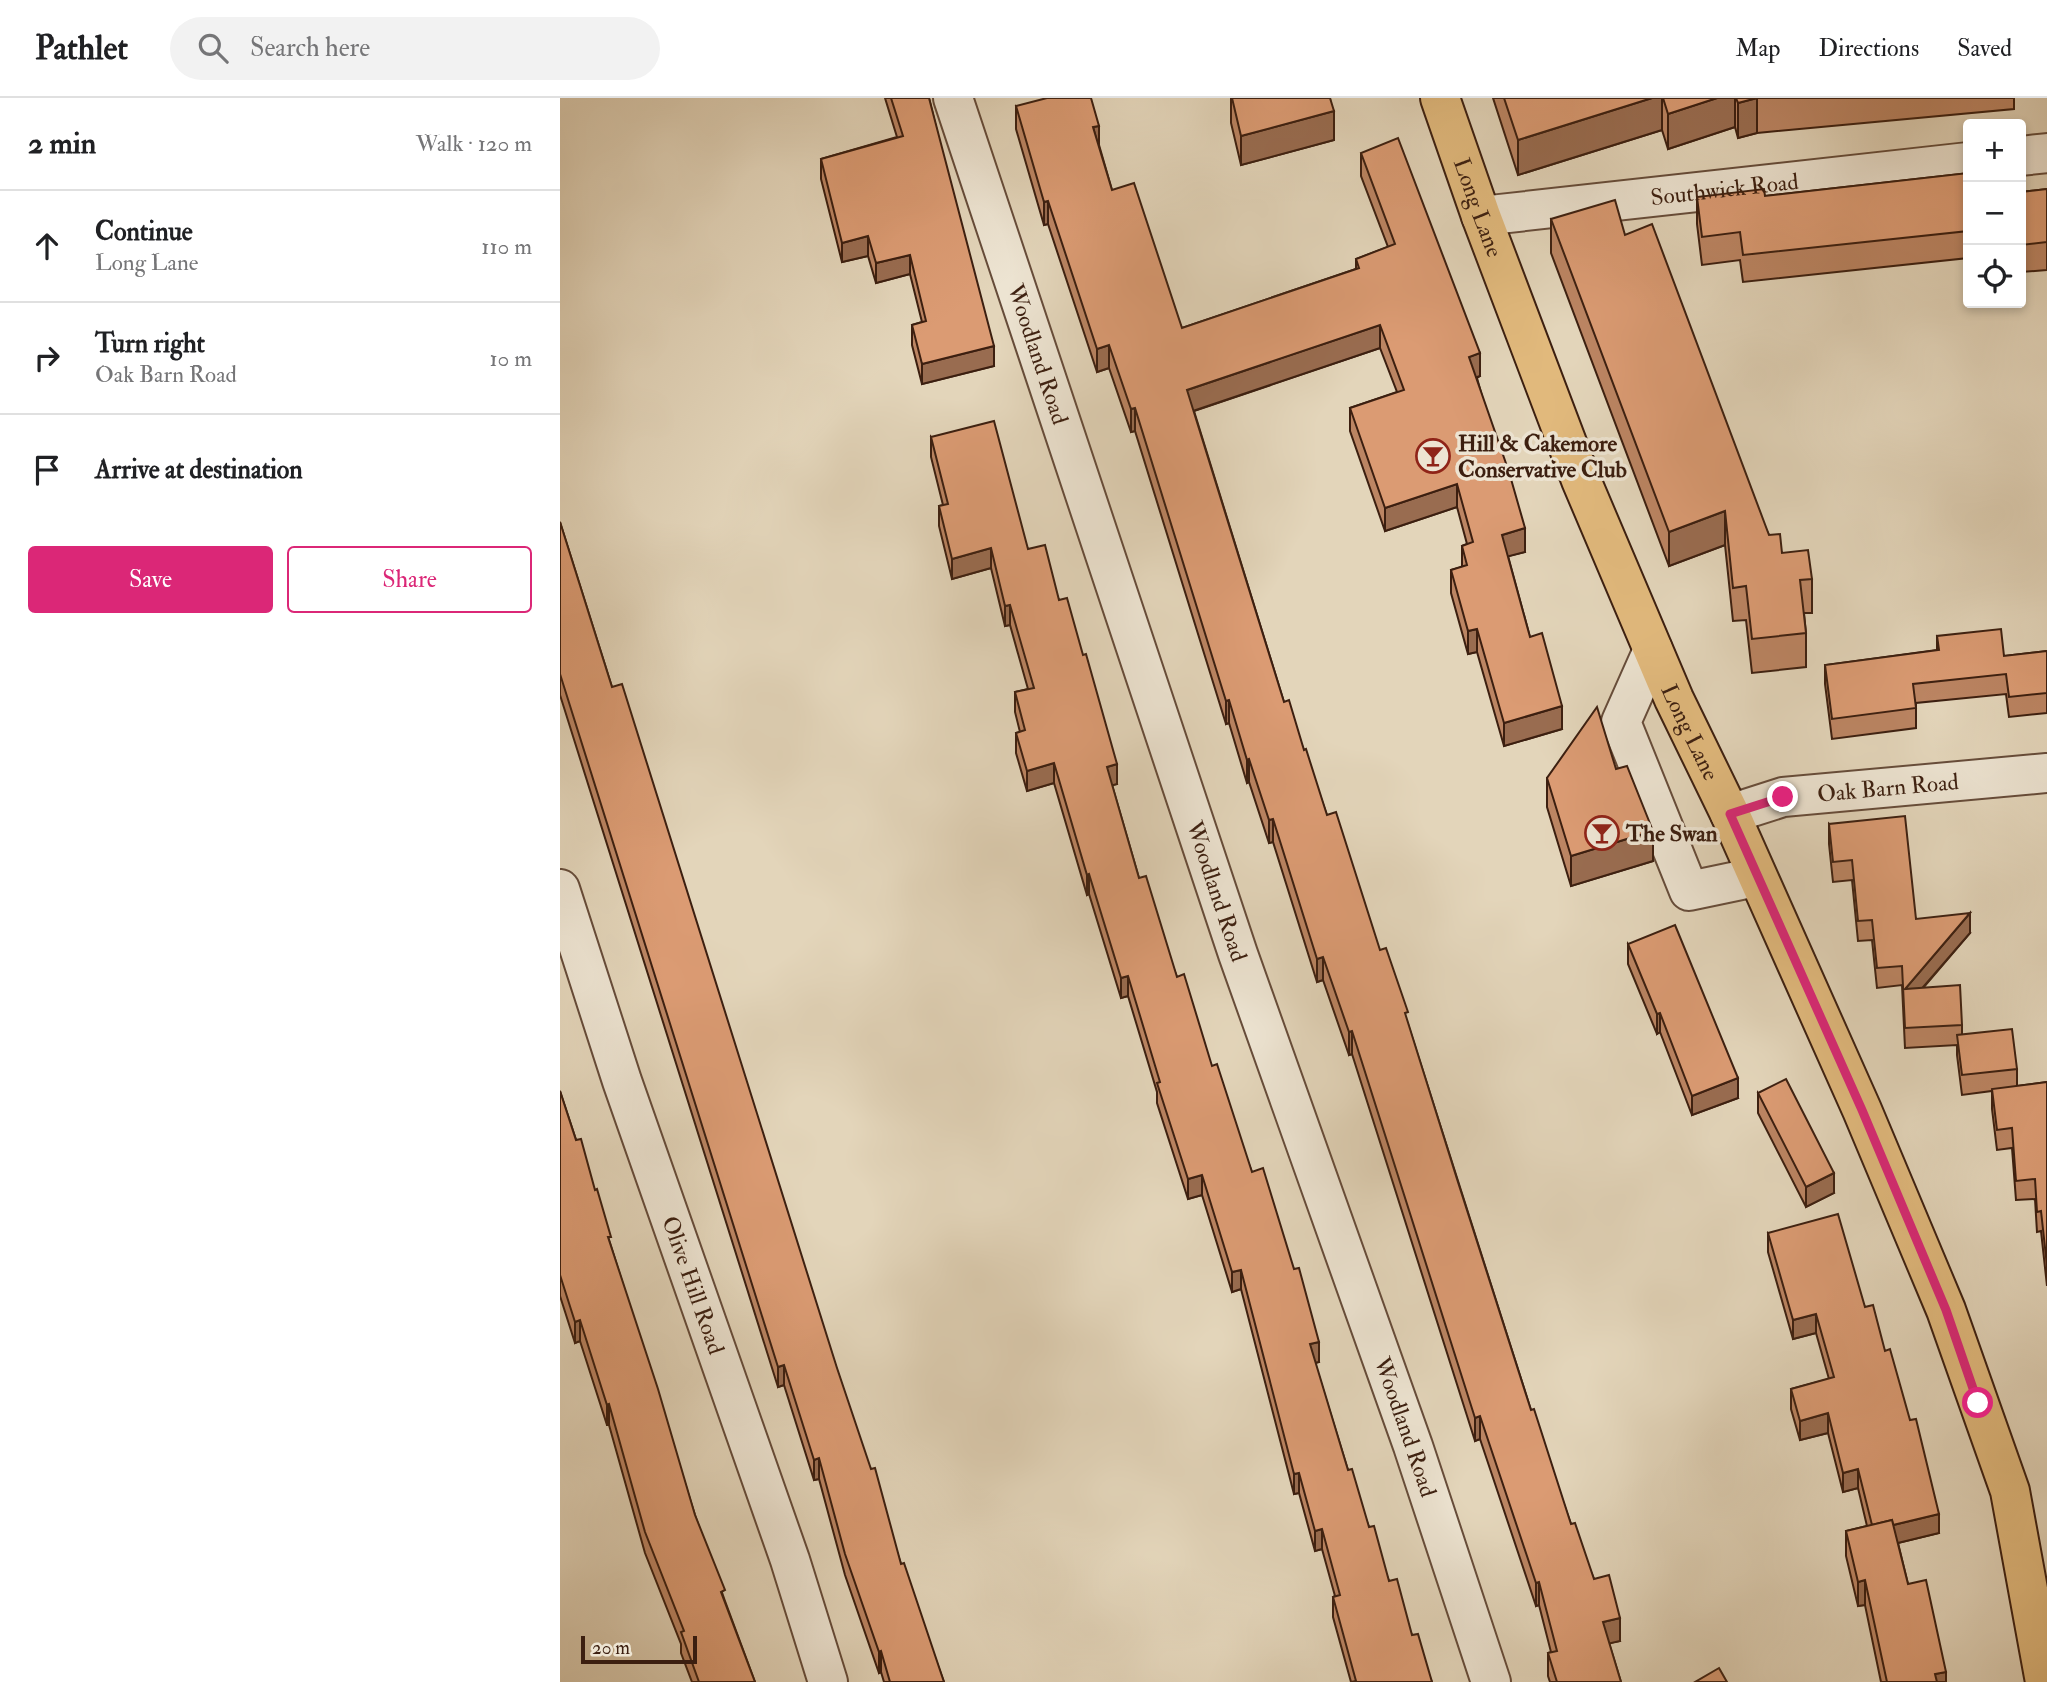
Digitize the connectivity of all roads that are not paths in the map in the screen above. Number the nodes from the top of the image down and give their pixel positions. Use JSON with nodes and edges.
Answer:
{"nodes":[{"id":1,"x":953,"y":98,"type":"edge"},
{"id":2,"x":1440,"y":98,"type":"edge"},
{"id":3,"x":2047,"y":153,"type":"edge"},
{"id":4,"x":2026,"y":155,"type":"edge"},
{"id":5,"x":1963,"y":163,"type":"edge"},
{"id":6,"x":1481,"y":216,"type":"junction"},
{"id":7,"x":1653,"y":650,"type":"junction"},
{"id":8,"x":2047,"y":773,"type":"edge"},
{"id":9,"x":1730,"y":814,"type":"junction"},
{"id":10,"x":1756,"y":877,"type":"junction"},
{"id":11,"x":560,"y":889,"type":"edge"},
{"id":12,"x":2036,"y":1558,"type":"edge"},
{"id":13,"x":828,"y":1682,"type":"edge"},
{"id":14,"x":1491,"y":1682,"type":"edge"},
{"id":15,"x":2045,"y":1682,"type":"edge"}],
"edges":[{"from":1,"to":14,"type":"street","name":"Woodland Road"},
{"from":2,"to":6,"type":"main road","name":"Long Lane"},
{"from":3,"to":4,"type":"street"},
{"from":5,"to":6,"type":"street","name":"Southwick Road"},
{"from":6,"to":7,"type":"main road","name":"Long Lane"},
{"from":7,"to":9,"type":"main road","name":"Long Lane"},
{"from":7,"to":10,"type":"street"},
{"from":8,"to":9,"type":"street","name":"Oak Barn Road"},
{"from":9,"to":10,"type":"main road","name":"Long Lane"},
{"from":10,"to":12,"type":"main road","name":"Long Lane"},
{"from":11,"to":13,"type":"street","name":"Olive Hill Road"},
{"from":12,"to":15,"type":"main road","name":"Long Lane"}]}
